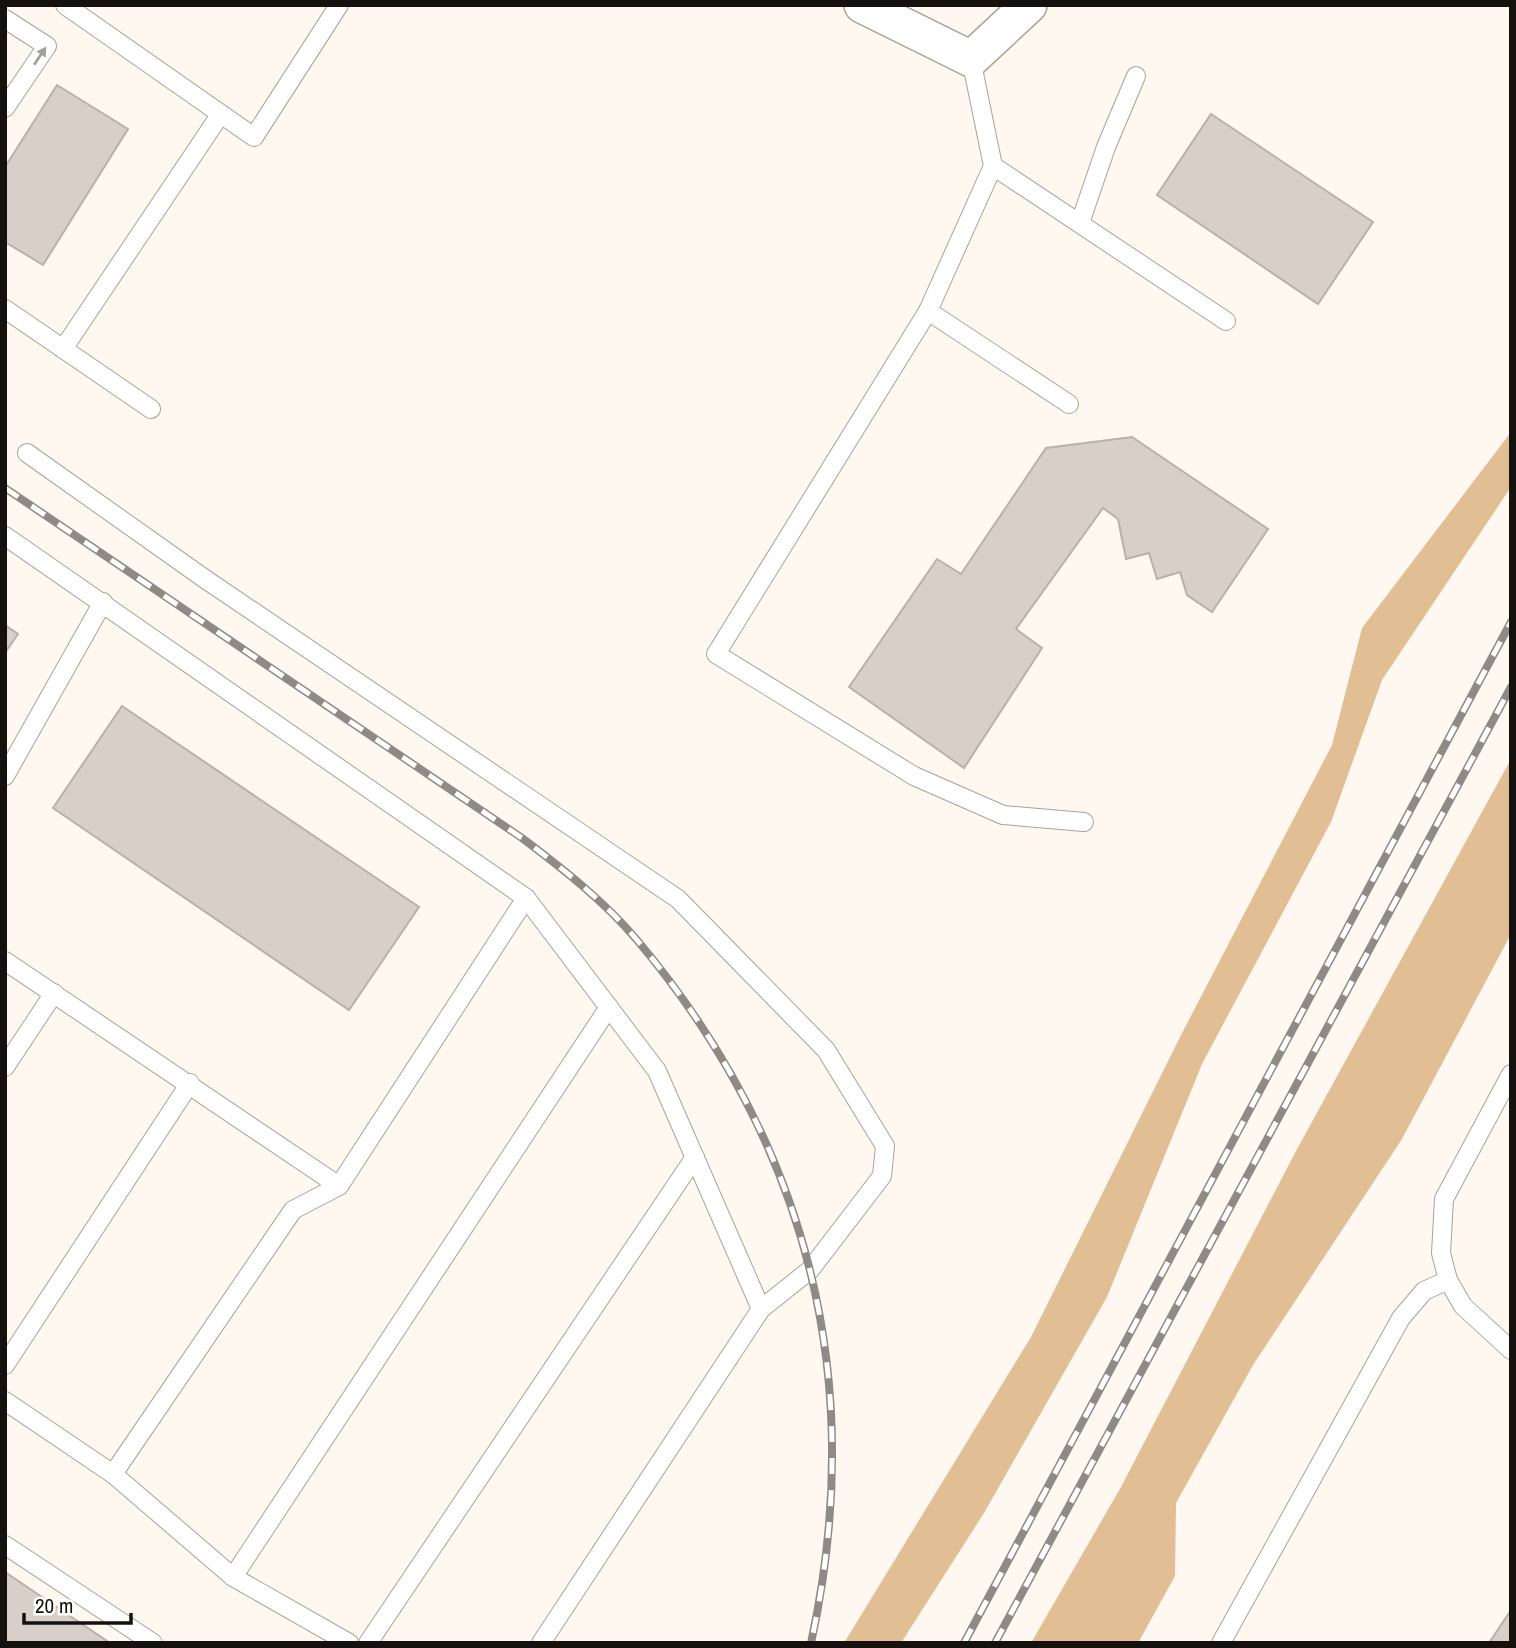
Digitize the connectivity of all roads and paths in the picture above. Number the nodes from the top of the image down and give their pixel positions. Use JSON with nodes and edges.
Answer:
{"nodes":[{"id":1,"x":65,"y":5,"type":"edge"},
{"id":2,"x":339,"y":5,"type":"edge"},
{"id":3,"x":862,"y":5,"type":"edge"},
{"id":4,"x":1029,"y":5,"type":"edge"},
{"id":5,"x":5,"y":19,"type":"edge"},
{"id":6,"x":971,"y":59,"type":"junction"},
{"id":7,"x":1136,"y":76,"type":"dead end"},
{"id":8,"x":5,"y":108,"type":"edge"},
{"id":9,"x":220,"y":115,"type":"junction"},
{"id":10,"x":993,"y":166,"type":"junction"},
{"id":11,"x":1080,"y":223,"type":"junction"},
{"id":12,"x":5,"y":309,"type":"edge"},
{"id":13,"x":928,"y":311,"type":"junction"},
{"id":14,"x":1226,"y":321,"type":"dead end"},
{"id":15,"x":63,"y":349,"type":"junction"},
{"id":16,"x":1069,"y":404,"type":"dead end"},
{"id":17,"x":151,"y":409,"type":"dead end"},
{"id":18,"x":27,"y":453,"type":"dead end"},
{"id":19,"x":5,"y":536,"type":"edge"},
{"id":20,"x":103,"y":602,"type":"junction"},
{"id":21,"x":5,"y":776,"type":"edge"},
{"id":22,"x":1084,"y":822,"type":"dead end"},
{"id":23,"x":526,"y":898,"type":"junction"},
{"id":24,"x":5,"y":961,"type":"edge"},
{"id":25,"x":54,"y":993,"type":"junction"},
{"id":26,"x":609,"y":1007,"type":"junction"},
{"id":27,"x":5,"y":1067,"type":"edge"},
{"id":28,"x":1511,"y":1074,"type":"edge"},
{"id":29,"x":190,"y":1083,"type":"junction"},
{"id":30,"x":695,"y":1157,"type":"junction"},
{"id":31,"x":339,"y":1186,"type":"junction"},
{"id":32,"x":1448,"y":1280,"type":"junction"},
{"id":33,"x":761,"y":1310,"type":"junction"},
{"id":34,"x":1511,"y":1350,"type":"edge"},
{"id":35,"x":5,"y":1365,"type":"edge"},
{"id":36,"x":5,"y":1401,"type":"edge"},
{"id":37,"x":113,"y":1475,"type":"junction"},
{"id":38,"x":5,"y":1545,"type":"edge"},
{"id":39,"x":233,"y":1577,"type":"junction"},
{"id":40,"x":153,"y":1643,"type":"edge"},
{"id":41,"x":349,"y":1643,"type":"edge"},
{"id":42,"x":368,"y":1643,"type":"edge"},
{"id":43,"x":541,"y":1643,"type":"edge"},
{"id":44,"x":1221,"y":1643,"type":"edge"}],
"edges":[{"from":1,"to":9,"type":"lane"},
{"from":2,"to":9,"type":"lane"},
{"from":3,"to":6,"type":"street"},
{"from":4,"to":6,"type":"street"},
{"from":8,"to":5,"type":"lane","one_way":true},
{"from":6,"to":10,"type":"lane"},
{"from":7,"to":11,"type":"lane"},
{"from":9,"to":15,"type":"lane"},
{"from":10,"to":11,"type":"lane"},
{"from":10,"to":13,"type":"lane"},
{"from":11,"to":14,"type":"lane"},
{"from":12,"to":15,"type":"lane"},
{"from":13,"to":16,"type":"lane"},
{"from":13,"to":22,"type":"lane"},
{"from":15,"to":17,"type":"lane"},
{"from":18,"to":33,"type":"lane"},
{"from":19,"to":20,"type":"lane"},
{"from":20,"to":21,"type":"lane"},
{"from":20,"to":23,"type":"lane"},
{"from":23,"to":26,"type":"lane"},
{"from":23,"to":31,"type":"lane"},
{"from":24,"to":25,"type":"lane"},
{"from":25,"to":27,"type":"lane"},
{"from":25,"to":29,"type":"lane"},
{"from":26,"to":30,"type":"lane"},
{"from":26,"to":39,"type":"lane"},
{"from":28,"to":32,"type":"lane"},
{"from":29,"to":31,"type":"lane"},
{"from":29,"to":35,"type":"lane"},
{"from":30,"to":33,"type":"lane"},
{"from":30,"to":42,"type":"lane"},
{"from":31,"to":37,"type":"lane"},
{"from":32,"to":34,"type":"lane"},
{"from":32,"to":44,"type":"lane"},
{"from":33,"to":43,"type":"lane"},
{"from":36,"to":37,"type":"lane"},
{"from":37,"to":39,"type":"lane"},
{"from":38,"to":40,"type":"lane"},
{"from":39,"to":41,"type":"lane"}]}
